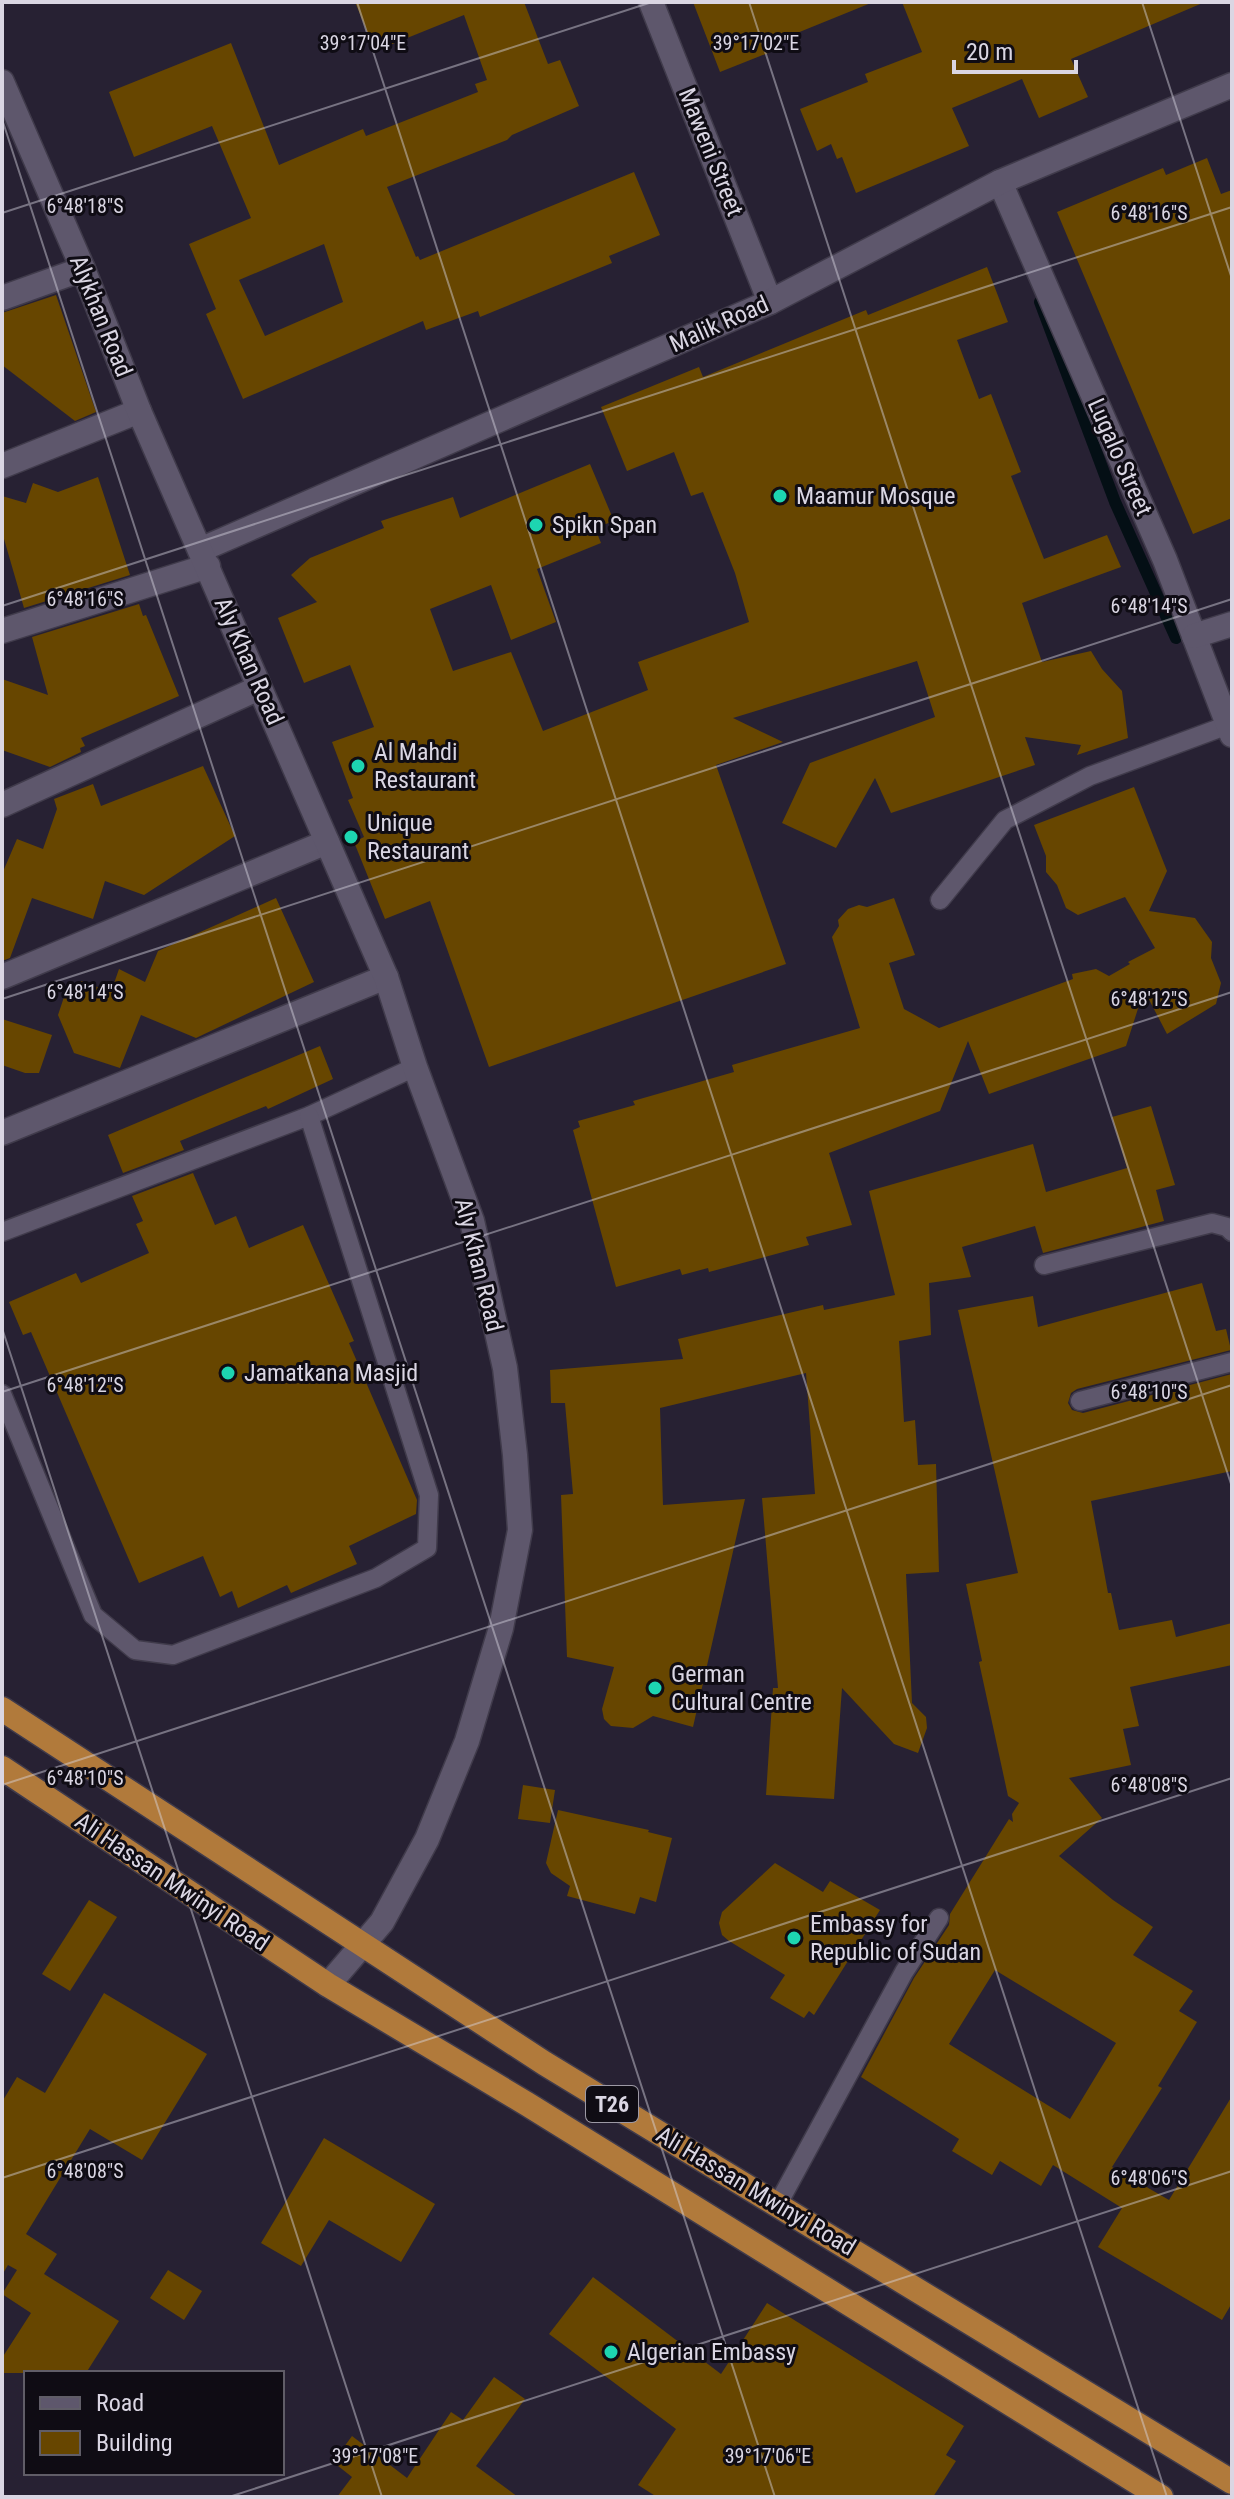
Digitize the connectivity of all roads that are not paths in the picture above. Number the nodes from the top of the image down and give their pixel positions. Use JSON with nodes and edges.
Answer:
{"nodes":[{"id":1,"x":651,"y":2,"type":"edge"},
{"id":2,"x":2,"y":82,"type":"edge"},
{"id":3,"x":1232,"y":85,"type":"edge"},
{"id":4,"x":9,"y":118,"type":"edge"},
{"id":5,"x":1000,"y":182,"type":"junction"},
{"id":6,"x":83,"y":269,"type":"junction"},
{"id":7,"x":2,"y":298,"type":"edge"},
{"id":8,"x":770,"y":302,"type":"junction"},
{"id":9,"x":139,"y":411,"type":"junction"},
{"id":10,"x":2,"y":466,"type":"edge"},
{"id":11,"x":204,"y":558,"type":"junction"},
{"id":12,"x":1232,"y":624,"type":"edge"},
{"id":13,"x":2,"y":631,"type":"edge"},
{"id":14,"x":1194,"y":636,"type":"junction"},
{"id":15,"x":259,"y":688,"type":"junction"},
{"id":16,"x":1230,"y":730,"type":"edge"},
{"id":17,"x":2,"y":805,"type":"edge"},
{"id":18,"x":327,"y":842,"type":"junction"},
{"id":19,"x":940,"y":900,"type":"dead end"},
{"id":20,"x":2,"y":977,"type":"edge"},
{"id":21,"x":386,"y":977,"type":"junction"},
{"id":22,"x":415,"y":1067,"type":"junction"},
{"id":23,"x":309,"y":1116,"type":"junction"},
{"id":24,"x":2,"y":1133,"type":"edge"},
{"id":25,"x":2,"y":1232,"type":"edge"},
{"id":26,"x":1232,"y":1232,"type":"edge"},
{"id":27,"x":1044,"y":1265,"type":"dead end"},
{"id":28,"x":1232,"y":1362,"type":"edge"},
{"id":29,"x":2,"y":1394,"type":"edge"},
{"id":30,"x":1080,"y":1401,"type":"dead end"},
{"id":31,"x":2,"y":1709,"type":"edge"},
{"id":32,"x":2,"y":1768,"type":"edge"},
{"id":33,"x":939,"y":1918,"type":"dead end"},
{"id":34,"x":364,"y":1944,"type":"junction"},
{"id":35,"x":328,"y":1985,"type":"junction"},
{"id":36,"x":778,"y":2204,"type":"junction"},
{"id":37,"x":1232,"y":2482,"type":"edge"},
{"id":38,"x":1161,"y":2497,"type":"edge"}],
"edges":[{"from":1,"to":8,"type":"street","name":"Maweni Street"},
{"from":2,"to":4,"type":"street","name":"Alykhan Road"},
{"from":3,"to":5,"type":"street","name":"Malik Road"},
{"from":4,"to":6,"type":"street","name":"Alykhan Road"},
{"from":5,"to":8,"type":"street","name":"Malik Road"},
{"from":5,"to":14,"type":"street","name":"Lugalo Street"},
{"from":6,"to":7,"type":"street"},
{"from":6,"to":9,"type":"street","name":"Alykhan Road"},
{"from":8,"to":11,"type":"street","name":"Malik Road"},
{"from":9,"to":10,"type":"street"},
{"from":9,"to":11,"type":"street","name":"Alykhan Road"},
{"from":11,"to":13,"type":"street","name":"Malik Road"},
{"from":11,"to":15,"type":"street","name":"Aly Khan Road"},
{"from":12,"to":14,"type":"street"},
{"from":14,"to":16,"type":"street","name":"Lugalo Street"},
{"from":15,"to":17,"type":"street"},
{"from":15,"to":18,"type":"street","name":"Aly Khan Road"},
{"from":16,"to":19,"type":"lane"},
{"from":18,"to":20,"type":"street"},
{"from":18,"to":21,"type":"street","name":"Aly Khan Road"},
{"from":21,"to":22,"type":"street","name":"Aly Khan Road"},
{"from":21,"to":24,"type":"street"},
{"from":22,"to":23,"type":"lane"},
{"from":22,"to":34,"type":"street","name":"Aly Khan Road"},
{"from":23,"to":25,"type":"lane"},
{"from":23,"to":29,"type":"lane"},
{"from":26,"to":27,"type":"lane"},
{"from":28,"to":30,"type":"lane"},
{"from":31,"to":34,"type":"highway","name":"Ali Hassan Mwinyi Road","number":"T26"},
{"from":32,"to":35,"type":"highway","name":"Ali Hassan Mwinyi Road","number":"T26"},
{"from":33,"to":36,"type":"lane"},
{"from":34,"to":35,"type":"street","name":"Aly Khan Road"},
{"from":34,"to":36,"type":"highway","name":"Ali Hassan Mwinyi Road","number":"T26"},
{"from":35,"to":38,"type":"highway","name":"Ali Hassan Mwinyi Road","number":"T26"},
{"from":36,"to":37,"type":"highway","name":"Ali Hassan Mwinyi Road","number":"T26"}]}
